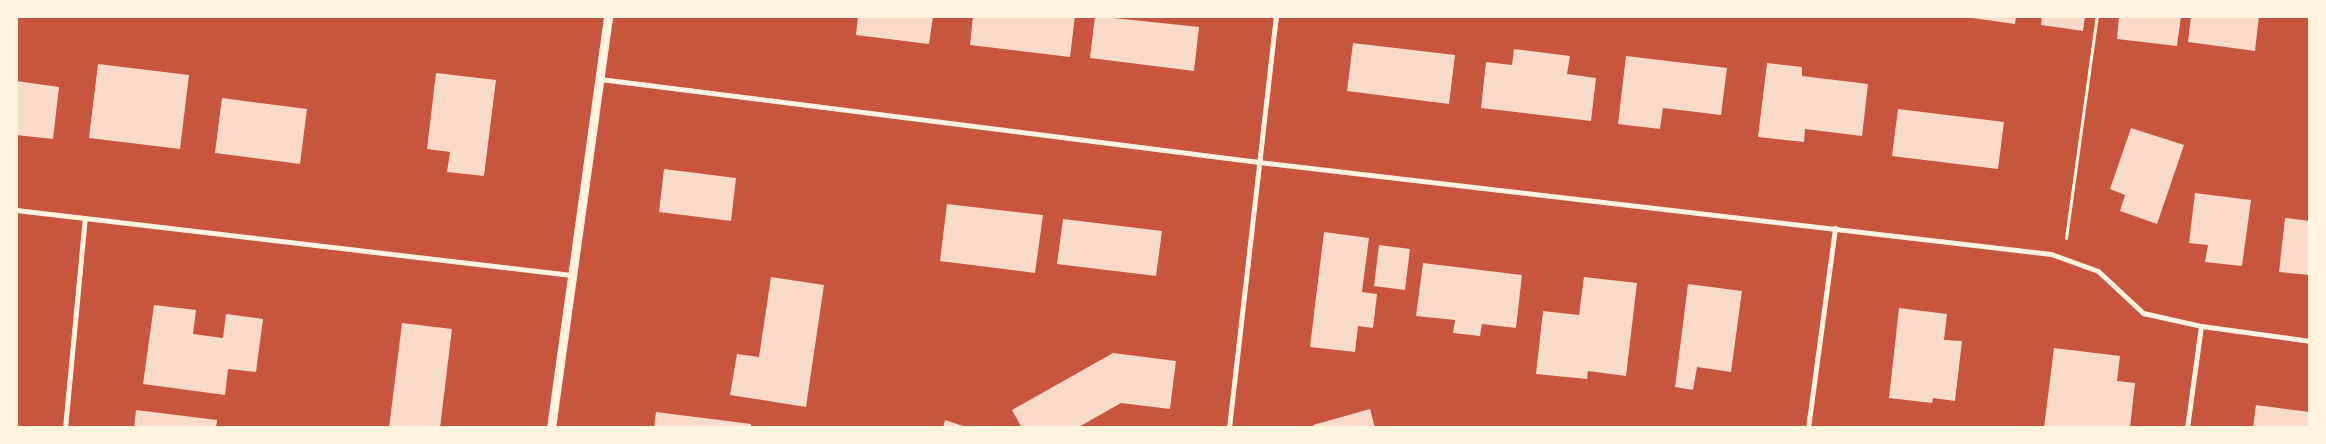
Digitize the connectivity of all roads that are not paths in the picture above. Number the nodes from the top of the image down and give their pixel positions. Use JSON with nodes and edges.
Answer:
{"nodes":[{"id":1,"x":608,"y":16,"type":"edge"},
{"id":2,"x":1276,"y":16,"type":"edge"},
{"id":3,"x":600,"y":79,"type":"junction"},
{"id":4,"x":1259,"y":162,"type":"junction"},
{"id":5,"x":16,"y":210,"type":"edge"},
{"id":6,"x":85,"y":218,"type":"junction"},
{"id":7,"x":1836,"y":228,"type":"junction"},
{"id":8,"x":571,"y":275,"type":"junction"},
{"id":9,"x":2201,"y":326,"type":"junction"},
{"id":10,"x":2310,"y":340,"type":"edge"},
{"id":11,"x":65,"y":428,"type":"edge"},
{"id":12,"x":551,"y":428,"type":"edge"},
{"id":13,"x":1229,"y":428,"type":"edge"},
{"id":14,"x":1808,"y":428,"type":"edge"},
{"id":15,"x":2187,"y":428,"type":"edge"}],
"edges":[{"from":1,"to":3,"type":"street"},
{"from":2,"to":4,"type":"street"},
{"from":3,"to":4,"type":"street"},
{"from":3,"to":8,"type":"street"},
{"from":4,"to":7,"type":"street"},
{"from":4,"to":13,"type":"street"},
{"from":5,"to":6,"type":"street"},
{"from":6,"to":8,"type":"street"},
{"from":6,"to":11,"type":"street"},
{"from":7,"to":9,"type":"street"},
{"from":7,"to":14,"type":"street"},
{"from":8,"to":12,"type":"street"},
{"from":9,"to":10,"type":"street"},
{"from":9,"to":15,"type":"street"}]}
